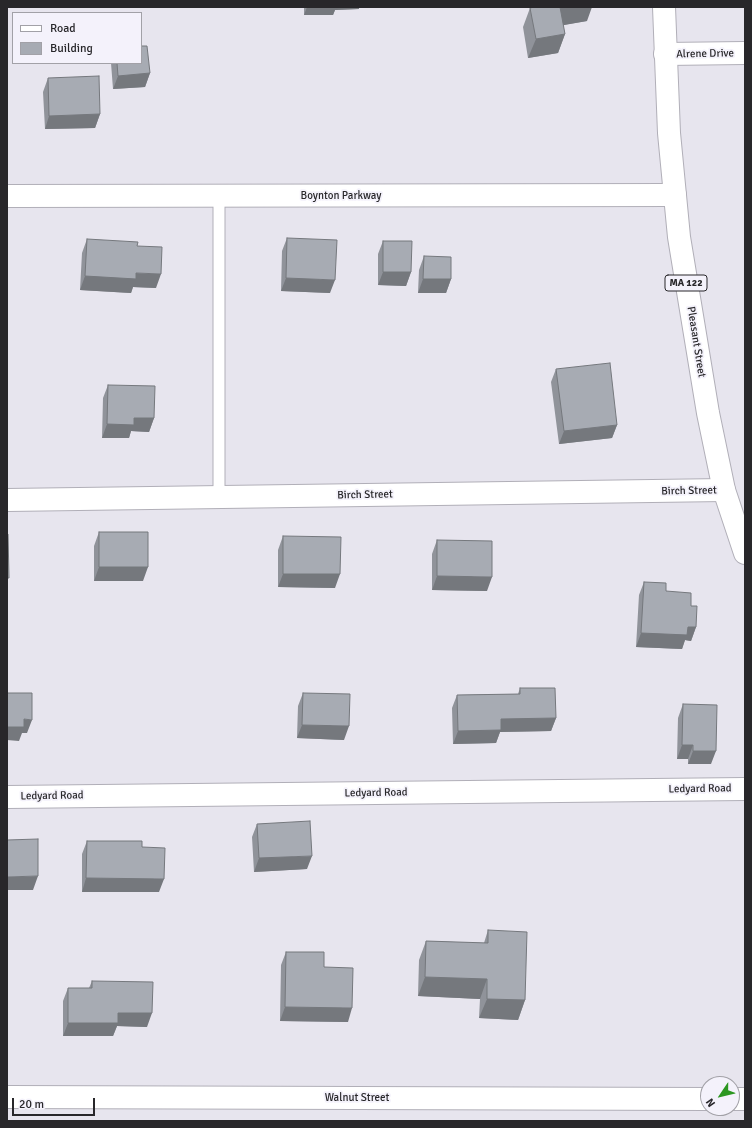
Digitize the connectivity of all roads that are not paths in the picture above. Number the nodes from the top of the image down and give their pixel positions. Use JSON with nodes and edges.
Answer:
{"nodes":[{"id":1,"x":664,"y":7,"type":"edge"},
{"id":2,"x":745,"y":53,"type":"edge"},
{"id":3,"x":665,"y":54,"type":"junction"},
{"id":4,"x":675,"y":195,"type":"junction"},
{"id":5,"x":7,"y":196,"type":"edge"},
{"id":6,"x":219,"y":196,"type":"junction"},
{"id":7,"x":724,"y":490,"type":"junction"},
{"id":8,"x":219,"y":496,"type":"junction"},
{"id":9,"x":7,"y":500,"type":"edge"},
{"id":10,"x":745,"y":553,"type":"edge"},
{"id":11,"x":745,"y":789,"type":"edge"},
{"id":12,"x":7,"y":797,"type":"edge"},
{"id":13,"x":7,"y":1097,"type":"edge"},
{"id":14,"x":700,"y":1099,"type":"edge"}],
"edges":[{"from":1,"to":3,"type":"street","name":"Pleasant Street","number":"MA 122"},
{"from":2,"to":3,"type":"street","name":"Alrene Drive"},
{"from":3,"to":4,"type":"street","name":"Pleasant Street","number":"MA 122"},
{"from":4,"to":6,"type":"street","name":"Boynton Parkway"},
{"from":4,"to":7,"type":"street","name":"Pleasant Street","number":"MA 122"},
{"from":5,"to":6,"type":"street","name":"Boynton Parkway"},
{"from":6,"to":8,"type":"lane"},
{"from":7,"to":8,"type":"street","name":"Birch Street"},
{"from":7,"to":10,"type":"street","name":"Pleasant Street","number":"MA 122"},
{"from":8,"to":9,"type":"street","name":"Birch Street"},
{"from":11,"to":12,"type":"street","name":"Ledyard Road"},
{"from":13,"to":14,"type":"street","name":"Walnut Street"}]}
